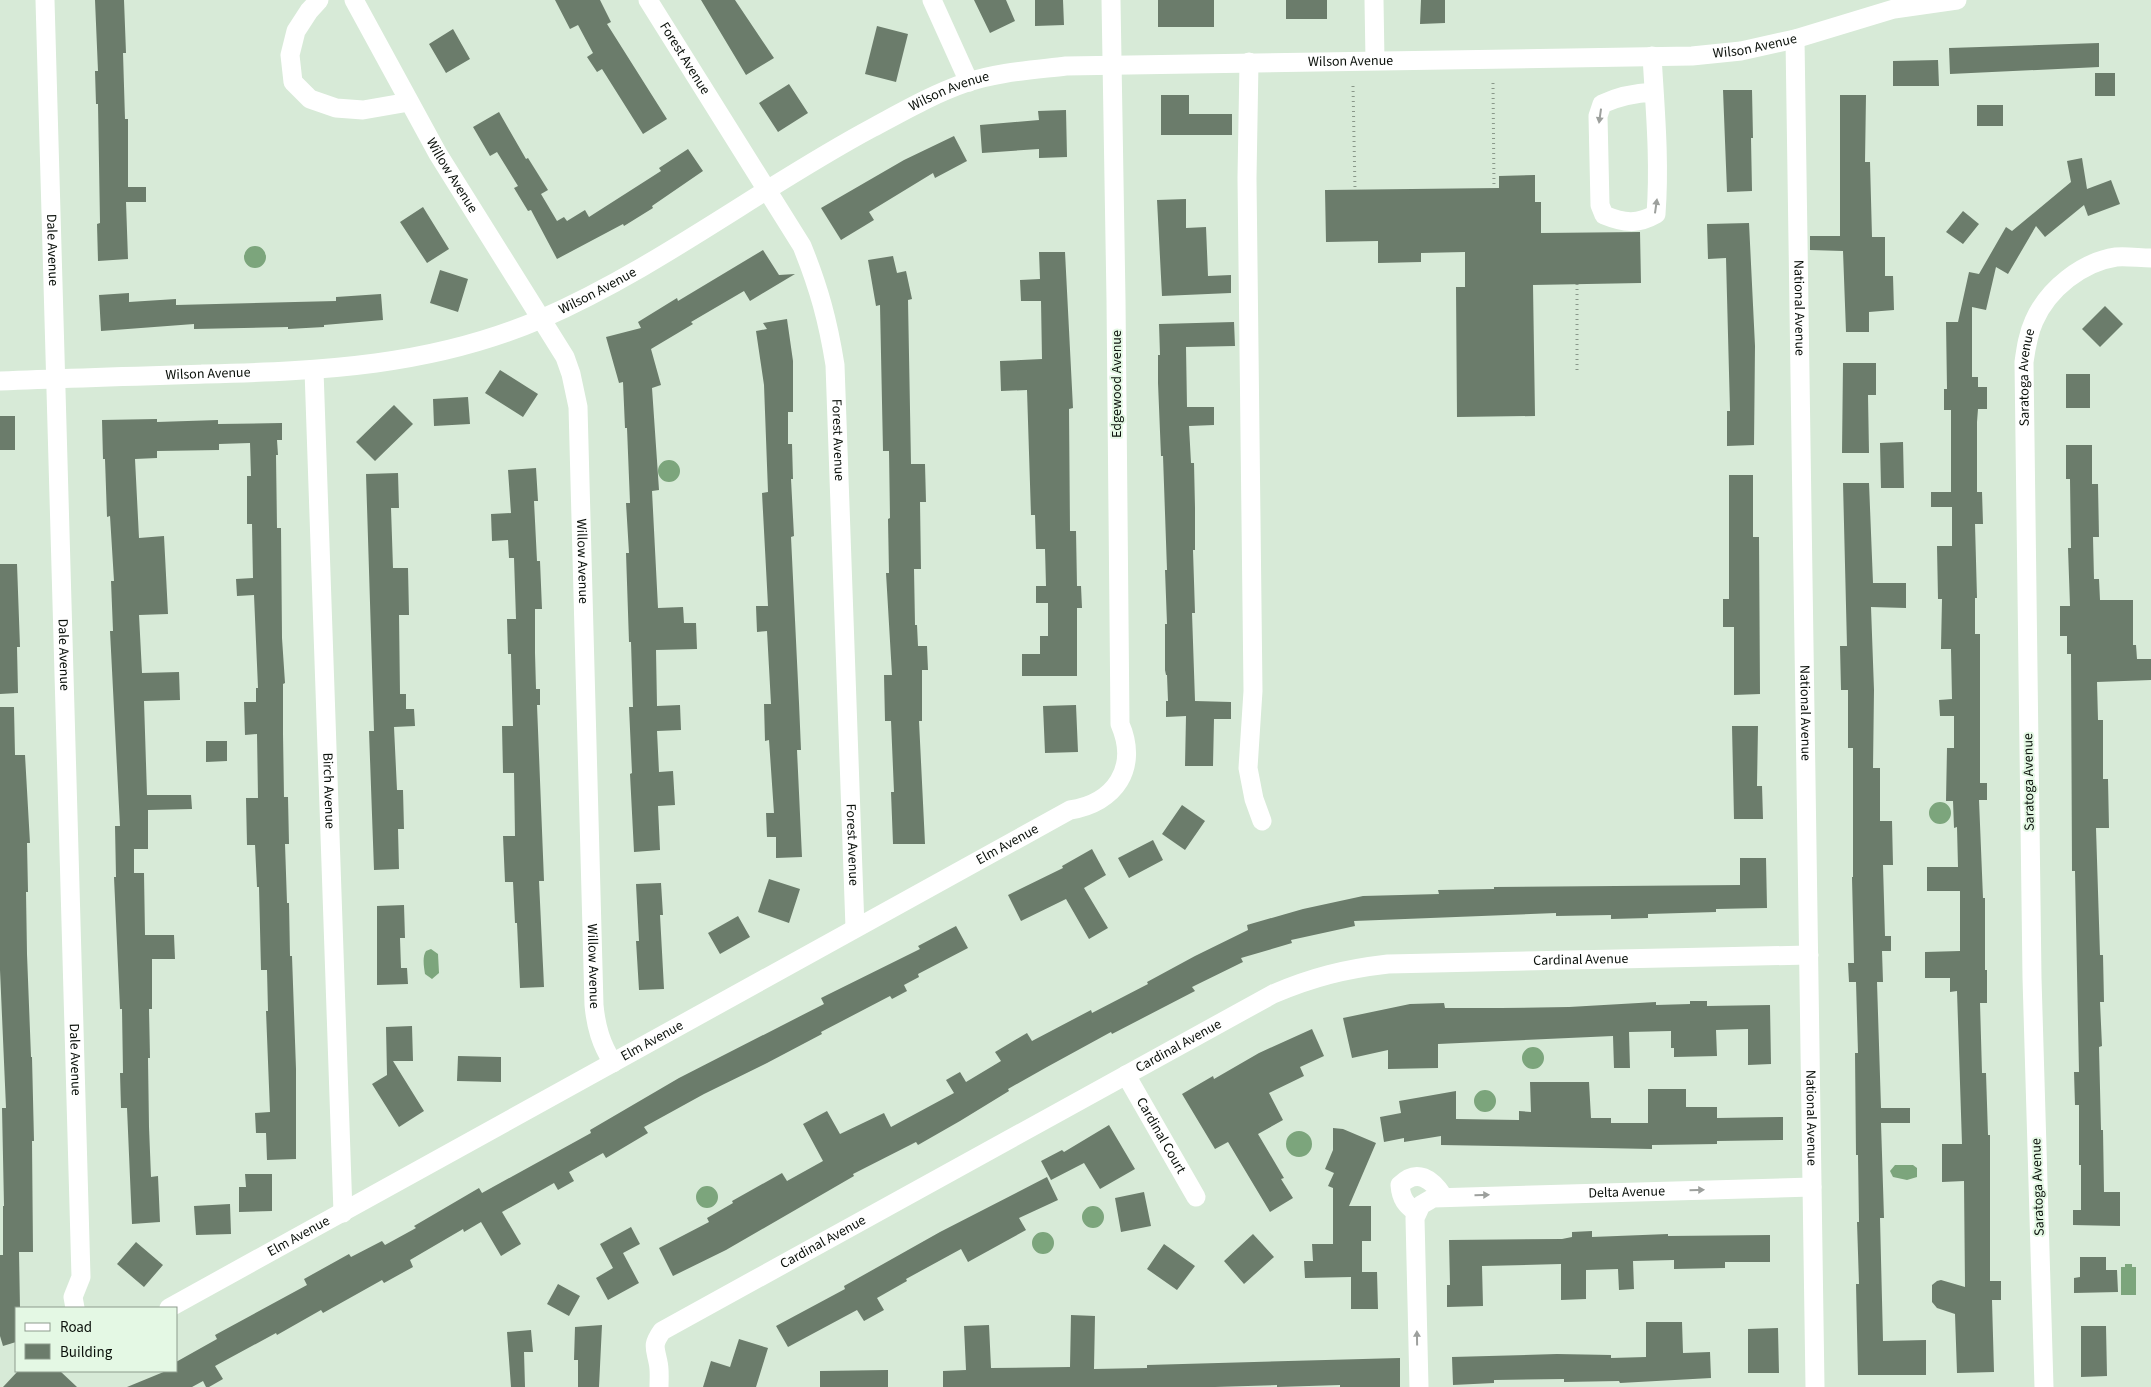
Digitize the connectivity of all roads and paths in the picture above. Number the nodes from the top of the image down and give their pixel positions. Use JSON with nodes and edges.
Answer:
{"nodes":[{"id":1,"x":46,"y":0,"type":"edge"},
{"id":2,"x":319,"y":0,"type":"edge"},
{"id":3,"x":354,"y":0,"type":"edge"},
{"id":4,"x":648,"y":0,"type":"edge"},
{"id":5,"x":932,"y":0,"type":"edge"},
{"id":6,"x":1111,"y":0,"type":"edge"},
{"id":7,"x":1374,"y":0,"type":"edge"},
{"id":8,"x":1956,"y":0,"type":"edge"},
{"id":9,"x":1795,"y":38,"type":"junction"},
{"id":10,"x":1652,"y":56,"type":"junction"},
{"id":11,"x":1375,"y":60,"type":"junction"},
{"id":12,"x":1249,"y":62,"type":"junction"},
{"id":13,"x":1112,"y":65,"type":"junction"},
{"id":14,"x":969,"y":82,"type":"junction"},
{"id":15,"x":1494,"y":83,"type":"dead end"},
{"id":16,"x":1353,"y":86,"type":"dead end"},
{"id":17,"x":1654,"y":92,"type":"junction"},
{"id":18,"x":409,"y":102,"type":"junction"},
{"id":19,"x":1494,"y":188,"type":"dead end"},
{"id":20,"x":766,"y":190,"type":"junction"},
{"id":21,"x":1356,"y":190,"type":"dead end"},
{"id":22,"x":2151,"y":258,"type":"edge"},
{"id":23,"x":1577,"y":284,"type":"dead end"},
{"id":24,"x":542,"y":319,"type":"junction"},
{"id":25,"x":314,"y":370,"type":"junction"},
{"id":26,"x":1577,"y":374,"type":"dead end"},
{"id":27,"x":56,"y":379,"type":"junction"},
{"id":28,"x":0,"y":381,"type":"edge"},
{"id":29,"x":1125,"y":766,"type":"joint"},
{"id":30,"x":1262,"y":821,"type":"dead end"},
{"id":31,"x":855,"y":928,"type":"junction"},
{"id":32,"x":1809,"y":954,"type":"junction"},
{"id":33,"x":613,"y":1063,"type":"junction"},
{"id":34,"x":1126,"y":1075,"type":"junction"},
{"id":35,"x":1812,"y":1187,"type":"junction"},
{"id":36,"x":1443,"y":1196,"type":"junction"},
{"id":37,"x":1196,"y":1197,"type":"dead end"},
{"id":38,"x":343,"y":1213,"type":"junction"},
{"id":39,"x":1417,"y":1213,"type":"junction"},
{"id":40,"x":75,"y":1307,"type":"edge"},
{"id":41,"x":171,"y":1307,"type":"edge"},
{"id":42,"x":659,"y":1387,"type":"edge"},
{"id":43,"x":1418,"y":1387,"type":"edge"},
{"id":44,"x":1815,"y":1387,"type":"edge"},
{"id":45,"x":2044,"y":1387,"type":"edge"}],
"edges":[{"from":1,"to":27,"type":"street","name":"Dale Avenue"},
{"from":2,"to":18,"type":"street"},
{"from":3,"to":18,"type":"street","name":"Willow Avenue"},
{"from":4,"to":20,"type":"street","name":"Forest Avenue"},
{"from":5,"to":14,"type":"street"},
{"from":6,"to":13,"type":"street","name":"Edgewood Avenue"},
{"from":7,"to":11,"type":"street"},
{"from":8,"to":9,"type":"street","name":"Wilson Avenue"},
{"from":9,"to":10,"type":"street","name":"Wilson Avenue"},
{"from":9,"to":32,"type":"street","name":"National Avenue"},
{"from":10,"to":11,"type":"street","name":"Wilson Avenue"},
{"from":10,"to":17,"type":"street"},
{"from":11,"to":12,"type":"street","name":"Wilson Avenue"},
{"from":12,"to":13,"type":"street","name":"Wilson Avenue"},
{"from":12,"to":30,"type":"street"},
{"from":13,"to":14,"type":"street","name":"Wilson Avenue"},
{"from":13,"to":29,"type":"street","name":"Edgewood Avenue"},
{"from":14,"to":20,"type":"street","name":"Wilson Avenue"},
{"from":15,"to":19,"type":"path"},
{"from":16,"to":21,"type":"path"},
{"from":17,"to":17,"type":"street","one_way":true},
{"from":18,"to":24,"type":"street","name":"Willow Avenue"},
{"from":20,"to":24,"type":"street","name":"Wilson Avenue"},
{"from":20,"to":31,"type":"street","name":"Forest Avenue"},
{"from":22,"to":45,"type":"street","name":"Saratoga Avenue"},
{"from":23,"to":26,"type":"path"},
{"from":24,"to":25,"type":"street","name":"Wilson Avenue"},
{"from":24,"to":33,"type":"street","name":"Willow Avenue"},
{"from":25,"to":27,"type":"street","name":"Wilson Avenue"},
{"from":25,"to":38,"type":"street","name":"Birch Avenue"},
{"from":27,"to":28,"type":"street","name":"Wilson Avenue"},
{"from":27,"to":40,"type":"street","name":"Dale Avenue"},
{"from":29,"to":31,"type":"street","name":"Elm Avenue"},
{"from":31,"to":33,"type":"street","name":"Elm Avenue"},
{"from":32,"to":34,"type":"street","name":"Cardinal Avenue"},
{"from":32,"to":35,"type":"street","name":"National Avenue"},
{"from":33,"to":38,"type":"street","name":"Elm Avenue"},
{"from":34,"to":37,"type":"street","name":"Cardinal Court"},
{"from":34,"to":42,"type":"street","name":"Cardinal Avenue"},
{"from":36,"to":35,"type":"street","name":"Delta Avenue","one_way":true},
{"from":35,"to":44,"type":"street","name":"National Avenue"},
{"from":36,"to":39,"type":"street","name":"Delta Avenue"},
{"from":36,"to":39,"type":"street"},
{"from":38,"to":41,"type":"street","name":"Elm Avenue"},
{"from":43,"to":39,"type":"street","one_way":true}]}
